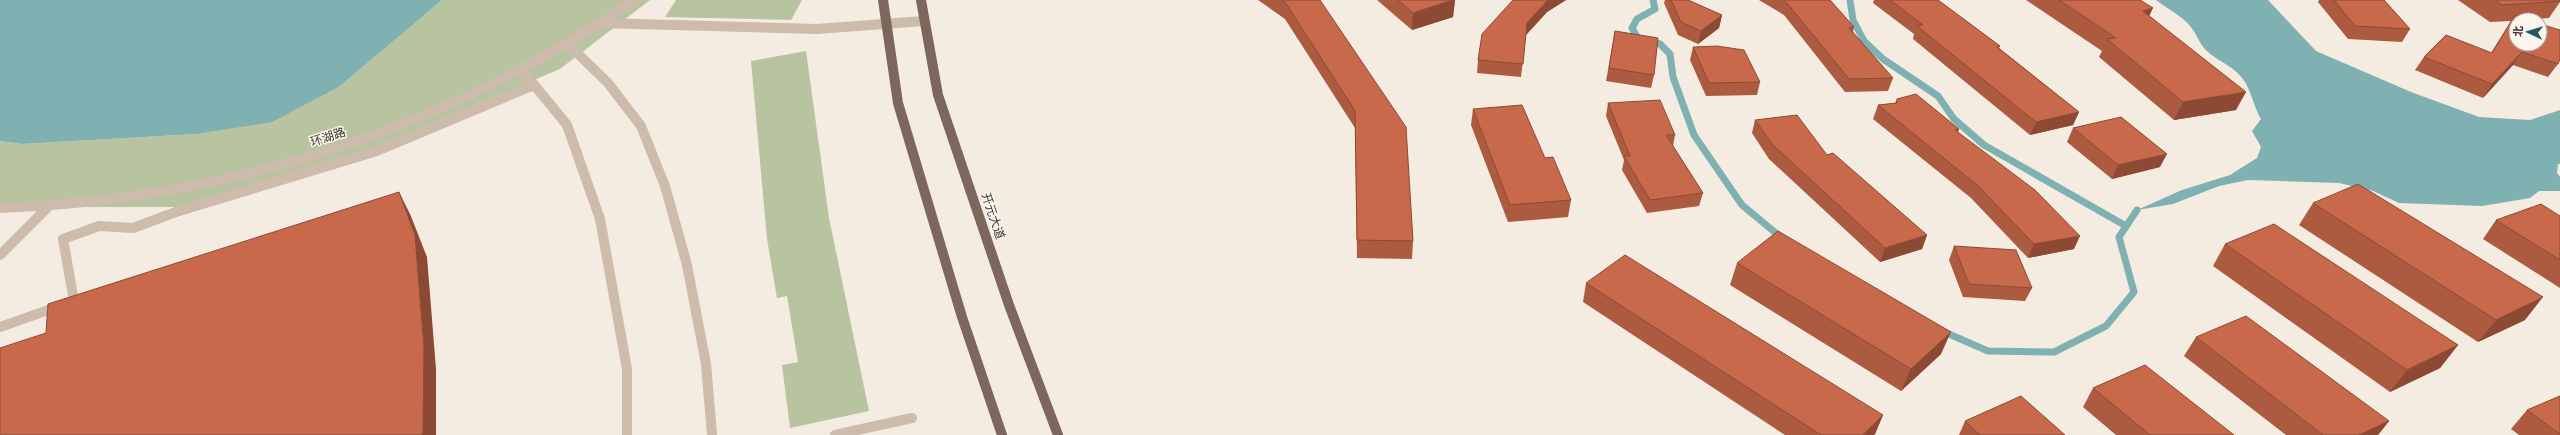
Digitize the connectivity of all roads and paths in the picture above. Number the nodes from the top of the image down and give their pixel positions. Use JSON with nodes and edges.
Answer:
{"nodes":[{"id":1,"x":634,"y":0,"type":"edge"},
{"id":2,"x":883,"y":0,"type":"edge"},
{"id":3,"x":920,"y":0,"type":"edge"},
{"id":4,"x":924,"y":21,"type":"junction"},
{"id":5,"x":600,"y":23,"type":"junction"},
{"id":6,"x":886,"y":24,"type":"junction"},
{"id":7,"x":568,"y":44,"type":"junction"},
{"id":8,"x":522,"y":70,"type":"junction"},
{"id":9,"x":534,"y":84,"type":"junction"},
{"id":10,"x":48,"y":207,"type":"junction"},
{"id":11,"x":0,"y":208,"type":"edge"},
{"id":12,"x":0,"y":255,"type":"edge"},
{"id":13,"x":0,"y":327,"type":"edge"},
{"id":14,"x":912,"y":418,"type":"dead end"},
{"id":15,"x":627,"y":435,"type":"edge"},
{"id":16,"x":712,"y":435,"type":"edge"},
{"id":17,"x":835,"y":435,"type":"edge"},
{"id":18,"x":1002,"y":435,"type":"edge"},
{"id":19,"x":1058,"y":435,"type":"edge"}],
"edges":[{"from":1,"to":5,"type":"street","name":"环湖路"},
{"from":2,"to":6,"type":"main road"},
{"from":3,"to":4,"type":"main road","name":"开元大道"},
{"from":4,"to":6,"type":"street"},
{"from":4,"to":19,"type":"main road","name":"开元大道"},
{"from":5,"to":6,"type":"street"},
{"from":5,"to":7,"type":"street","name":"环湖路"},
{"from":6,"to":18,"type":"main road"},
{"from":7,"to":8,"type":"street","name":"环湖路"},
{"from":7,"to":16,"type":"street"},
{"from":8,"to":9,"type":"street"},
{"from":8,"to":10,"type":"street","name":"环湖路"},
{"from":9,"to":13,"type":"street"},
{"from":9,"to":15,"type":"street"},
{"from":10,"to":11,"type":"street","name":"环湖路"},
{"from":10,"to":12,"type":"street"},
{"from":14,"to":17,"type":"street"}]}
